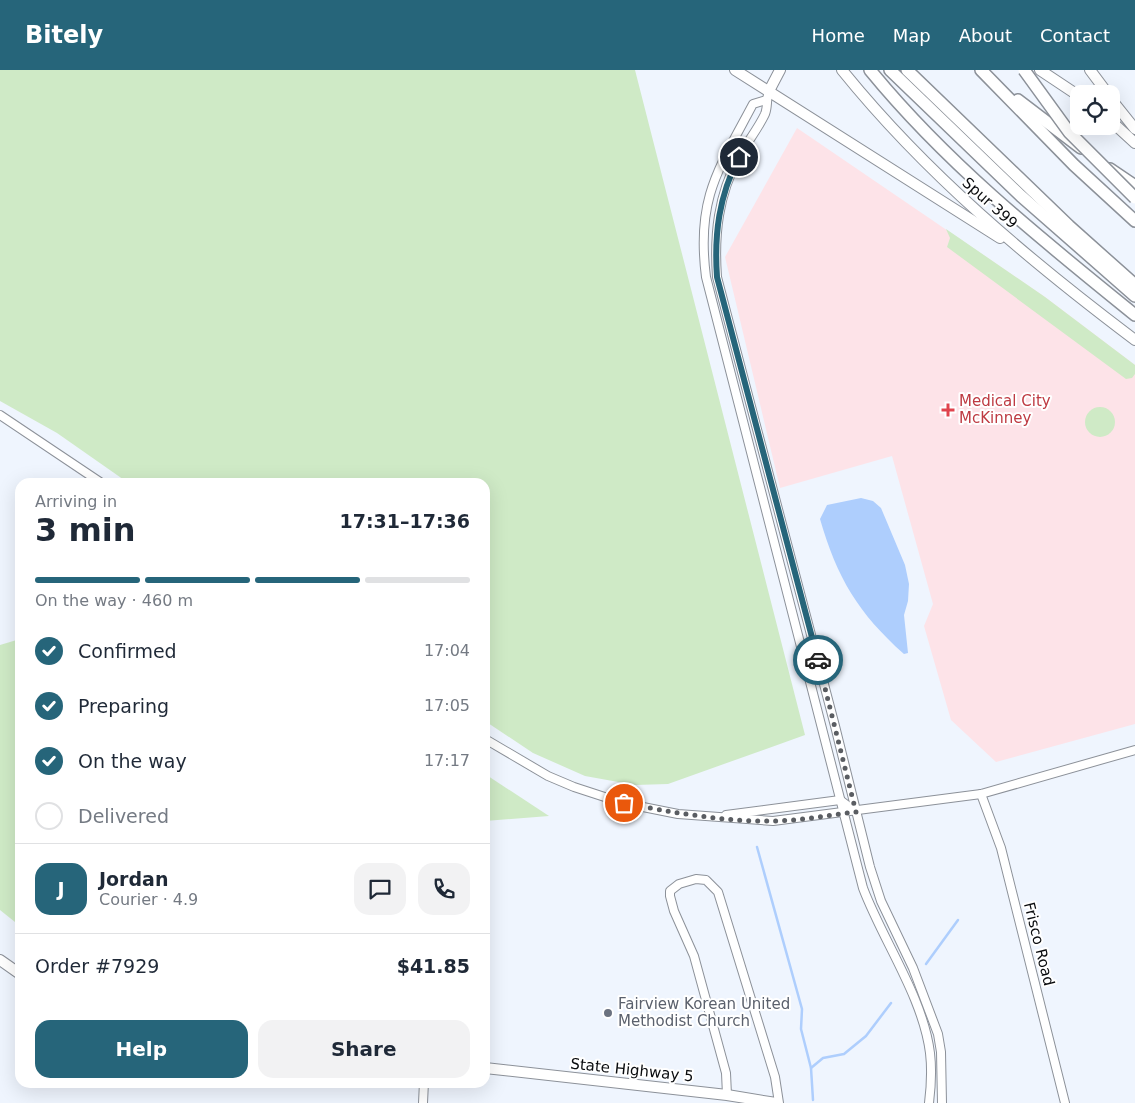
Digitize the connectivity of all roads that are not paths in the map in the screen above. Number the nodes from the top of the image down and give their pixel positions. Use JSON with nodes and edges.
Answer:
{"nodes":[{"id":1,"x":735,"y":70,"type":"edge"},
{"id":2,"x":780,"y":70,"type":"edge"},
{"id":3,"x":842,"y":70,"type":"edge"},
{"id":4,"x":870,"y":70,"type":"edge"},
{"id":5,"x":890,"y":70,"type":"edge"},
{"id":6,"x":907,"y":70,"type":"edge"},
{"id":7,"x":982,"y":70,"type":"edge"},
{"id":8,"x":1024,"y":70,"type":"edge"},
{"id":9,"x":1040,"y":70,"type":"edge"},
{"id":10,"x":1090,"y":70,"type":"edge"},
{"id":11,"x":1101,"y":85,"type":"edge"},
{"id":12,"x":1070,"y":90,"type":"edge"},
{"id":13,"x":767,"y":96,"type":"junction"},
{"id":14,"x":1120,"y":110,"type":"edge"},
{"id":15,"x":1135,"y":129,"type":"edge"},
{"id":16,"x":1120,"y":130,"type":"edge"},
{"id":17,"x":1135,"y":144,"type":"edge"},
{"id":18,"x":1135,"y":186,"type":"edge"},
{"id":19,"x":1135,"y":198,"type":"edge"},
{"id":20,"x":1135,"y":221,"type":"edge"},
{"id":21,"x":1034,"y":260,"type":"junction"},
{"id":22,"x":706,"y":277,"type":"junction"},
{"id":23,"x":717,"y":277,"type":"junction"},
{"id":24,"x":1135,"y":285,"type":"edge"},
{"id":25,"x":1135,"y":296,"type":"edge"},
{"id":26,"x":1135,"y":315,"type":"edge"},
{"id":27,"x":1135,"y":340,"type":"edge"},
{"id":28,"x":0,"y":415,"type":"edge"},
{"id":29,"x":94,"y":478,"type":"edge"},
{"id":30,"x":771,"y":485,"type":"junction"},
{"id":31,"x":758,"y":488,"type":"junction"},
{"id":32,"x":820,"y":667,"type":"junction"},
{"id":33,"x":806,"y":671,"type":"junction"},
{"id":34,"x":490,"y":742,"type":"edge"},
{"id":35,"x":1135,"y":750,"type":"edge"},
{"id":36,"x":980,"y":794,"type":"junction"},
{"id":37,"x":840,"y":800,"type":"junction"},
{"id":38,"x":856,"y":812,"type":"junction"},
{"id":39,"x":843,"y":813,"type":"junction"},
{"id":40,"x":710,"y":816,"type":"junction"},
{"id":41,"x":0,"y":960,"type":"edge"},
{"id":42,"x":909,"y":961,"type":"junction"},
{"id":43,"x":899,"y":966,"type":"junction"},
{"id":44,"x":15,"y":970,"type":"edge"},
{"id":45,"x":490,"y":1069,"type":"edge"},
{"id":46,"x":424,"y":1088,"type":"edge"},
{"id":47,"x":727,"y":1095,"type":"junction"},
{"id":48,"x":423,"y":1103,"type":"edge"},
{"id":49,"x":778,"y":1103,"type":"edge"},
{"id":50,"x":929,"y":1103,"type":"edge"},
{"id":51,"x":942,"y":1103,"type":"edge"},
{"id":52,"x":1065,"y":1103,"type":"edge"}],
"edges":[{"from":1,"to":13,"type":"main road"},
{"from":2,"to":13,"type":"main road"},
{"from":3,"to":21,"type":"main road","name":"Spur 399"},
{"from":4,"to":26,"type":"highway"},
{"from":5,"to":25,"type":"highway"},
{"from":6,"to":24,"type":"highway"},
{"from":7,"to":18,"type":"highway"},
{"from":7,"to":20,"type":"highway"},
{"from":8,"to":19,"type":"highway","bridge":true},
{"from":9,"to":12,"type":"main road"},
{"from":10,"to":11,"type":"main road"},
{"from":13,"to":21,"type":"main road"},
{"from":13,"to":22,"type":"street"},
{"from":13,"to":23,"type":"street"},
{"from":14,"to":15,"type":"main road"},
{"from":16,"to":17,"type":"main road"},
{"from":21,"to":27,"type":"main road","name":"Spur 399"},
{"from":22,"to":23,"type":"street"},
{"from":22,"to":31,"type":"street"},
{"from":23,"to":30,"type":"street"},
{"from":28,"to":29,"type":"street"},
{"from":30,"to":31,"type":"street"},
{"from":30,"to":32,"type":"street"},
{"from":31,"to":33,"type":"street"},
{"from":32,"to":33,"type":"street"},
{"from":32,"to":38,"type":"street"},
{"from":33,"to":37,"type":"street"},
{"from":34,"to":40,"type":"street"},
{"from":35,"to":36,"type":"street"},
{"from":36,"to":38,"type":"street"},
{"from":36,"to":52,"type":"street","name":"Frisco Road"},
{"from":37,"to":38,"type":"street"},
{"from":37,"to":39,"type":"street"},
{"from":37,"to":40,"type":"street"},
{"from":38,"to":39,"type":"street"},
{"from":38,"to":42,"type":"street"},
{"from":39,"to":40,"type":"street"},
{"from":39,"to":43,"type":"street"},
{"from":41,"to":44,"type":"main road"},
{"from":42,"to":43,"type":"street"},
{"from":42,"to":51,"type":"street"},
{"from":43,"to":50,"type":"street"},
{"from":45,"to":47,"type":"main road","name":"State Highway 5"},
{"from":46,"to":48,"type":"street"},
{"from":47,"to":49,"type":"main road","name":"State Highway 5"},
{"from":47,"to":49,"type":"street"}]}
